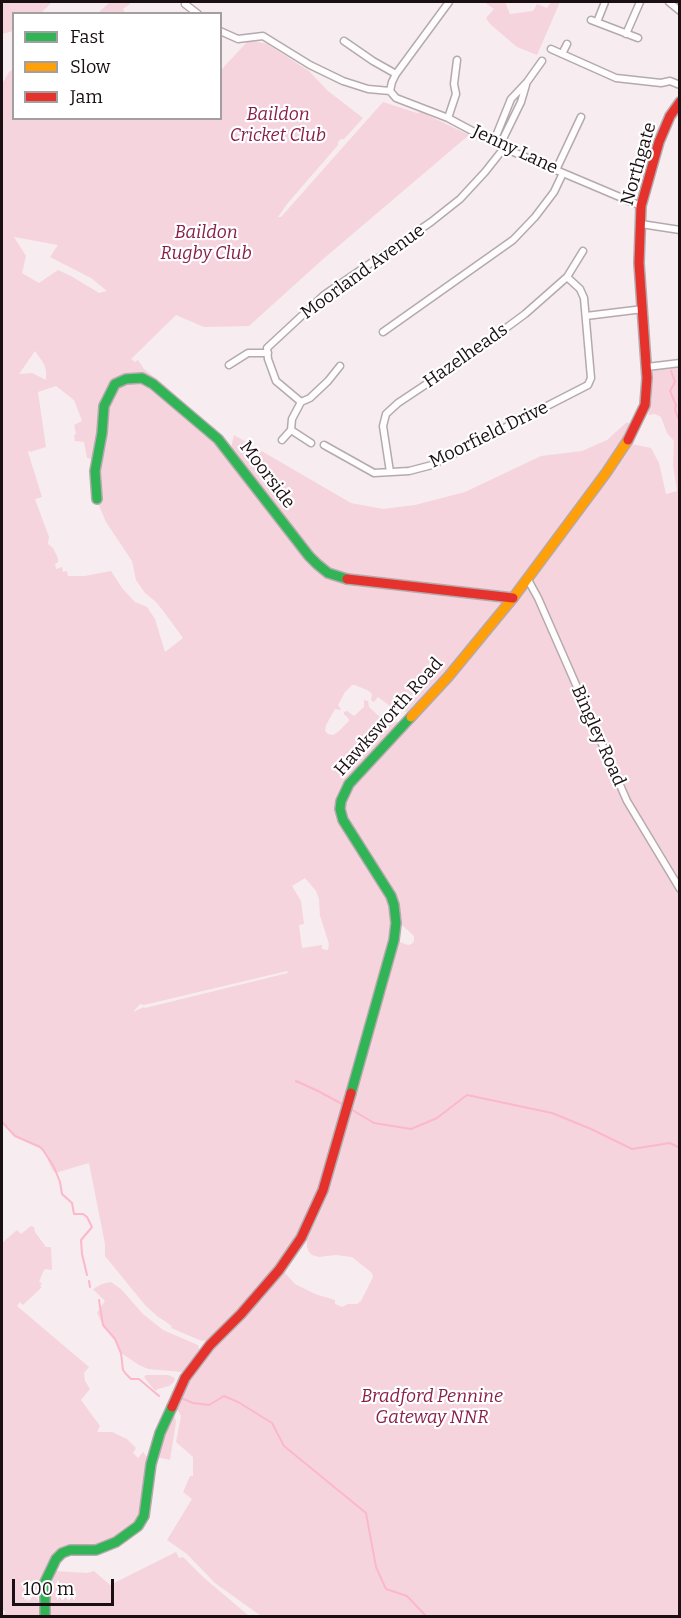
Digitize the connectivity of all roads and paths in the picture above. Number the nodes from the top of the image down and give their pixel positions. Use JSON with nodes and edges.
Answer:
{"nodes":[{"id":1,"x":449,"y":2,"type":"edge"},
{"id":2,"x":605,"y":2,"type":"edge"},
{"id":3,"x":640,"y":2,"type":"edge"},
{"id":4,"x":669,"y":2,"type":"edge"},
{"id":5,"x":185,"y":4,"type":"dead end"},
{"id":6,"x":680,"y":11,"type":"edge"},
{"id":7,"x":195,"y":12,"type":"edge"},
{"id":8,"x":222,"y":32,"type":"edge"},
{"id":9,"x":626,"y":34,"type":"junction"},
{"id":10,"x":638,"y":38,"type":"dead end"},
{"id":11,"x":344,"y":41,"type":"dead end"},
{"id":12,"x":567,"y":44,"type":"dead end"},
{"id":13,"x":551,"y":49,"type":"dead end"},
{"id":14,"x":562,"y":54,"type":"junction"},
{"id":15,"x":457,"y":60,"type":"dead end"},
{"id":16,"x":542,"y":61,"type":"dead end"},
{"id":17,"x":396,"y":74,"type":"junction"},
{"id":18,"x":527,"y":82,"type":"junction"},
{"id":19,"x":680,"y":85,"type":"edge"},
{"id":20,"x":390,"y":91,"type":"junction"},
{"id":21,"x":680,"y":102,"type":"edge"},
{"id":22,"x":581,"y":117,"type":"dead end"},
{"id":23,"x":448,"y":118,"type":"junction"},
{"id":24,"x":494,"y":141,"type":"junction"},
{"id":25,"x":502,"y":146,"type":"junction"},
{"id":26,"x":560,"y":171,"type":"junction"},
{"id":27,"x":641,"y":206,"type":"junction"},
{"id":28,"x":641,"y":224,"type":"junction"},
{"id":29,"x":680,"y":230,"type":"edge"},
{"id":30,"x":583,"y":251,"type":"dead end"},
{"id":31,"x":567,"y":277,"type":"junction"},
{"id":32,"x":643,"y":309,"type":"junction"},
{"id":33,"x":586,"y":316,"type":"junction"},
{"id":34,"x":383,"y":332,"type":"dead end"},
{"id":35,"x":268,"y":353,"type":"junction"},
{"id":36,"x":680,"y":363,"type":"edge"},
{"id":37,"x":229,"y":365,"type":"dead end"},
{"id":38,"x":340,"y":366,"type":"dead end"},
{"id":39,"x":647,"y":367,"type":"junction"},
{"id":40,"x":301,"y":402,"type":"junction"},
{"id":41,"x":291,"y":430,"type":"junction"},
{"id":42,"x":282,"y":440,"type":"dead end"},
{"id":43,"x":311,"y":443,"type":"dead end"},
{"id":44,"x":324,"y":445,"type":"dead end"},
{"id":45,"x":390,"y":472,"type":"junction"},
{"id":46,"x":97,"y":499,"type":"dead end"},
{"id":47,"x":527,"y":578,"type":"junction"},
{"id":48,"x":513,"y":598,"type":"junction"},
{"id":49,"x":680,"y":889,"type":"edge"},
{"id":50,"x":45,"y":1617,"type":"edge"}],
"edges":[{"from":1,"to":17,"type":"street"},
{"from":2,"to":9,"type":"street"},
{"from":3,"to":9,"type":"street"},
{"from":4,"to":6,"type":"street"},
{"from":5,"to":7,"type":"street"},
{"from":8,"to":20,"type":"street"},
{"from":9,"to":10,"type":"street"},
{"from":11,"to":17,"type":"street"},
{"from":12,"to":14,"type":"street"},
{"from":13,"to":14,"type":"street"},
{"from":14,"to":19,"type":"street"},
{"from":15,"to":23,"type":"street"},
{"from":16,"to":18,"type":"street"},
{"from":17,"to":20,"type":"street"},
{"from":18,"to":24,"type":"street"},
{"from":18,"to":25,"type":"street","name":"Moorland Avenue"},
{"from":20,"to":23,"type":"street","name":"Jenny Lane"},
{"from":21,"to":27,"type":"street","name":"Northgate"},
{"from":22,"to":26,"type":"street"},
{"from":23,"to":24,"type":"street","name":"Jenny Lane"},
{"from":24,"to":25,"type":"street","name":"Jenny Lane"},
{"from":25,"to":26,"type":"street","name":"Jenny Lane"},
{"from":25,"to":35,"type":"street","name":"Moorland Avenue"},
{"from":26,"to":27,"type":"street","name":"Jenny Lane"},
{"from":26,"to":34,"type":"street"},
{"from":27,"to":28,"type":"street","name":"Northgate"},
{"from":28,"to":29,"type":"street"},
{"from":28,"to":32,"type":"street","name":"Northgate"},
{"from":30,"to":31,"type":"street","name":"Hazelheads"},
{"from":31,"to":33,"type":"street","name":"Moorfield Drive"},
{"from":31,"to":45,"type":"street","name":"Hazelheads"},
{"from":32,"to":33,"type":"street"},
{"from":32,"to":39,"type":"street","name":"Northgate"},
{"from":33,"to":45,"type":"street","name":"Moorfield Drive"},
{"from":35,"to":37,"type":"street"},
{"from":35,"to":40,"type":"street"},
{"from":36,"to":39,"type":"street"},
{"from":38,"to":40,"type":"street"},
{"from":39,"to":47,"type":"street","name":"Hawksworth Road"},
{"from":40,"to":41,"type":"street"},
{"from":41,"to":42,"type":"street"},
{"from":41,"to":43,"type":"street"},
{"from":44,"to":45,"type":"street","name":"Moorfield Drive"},
{"from":46,"to":48,"type":"street","name":"Moorside"},
{"from":47,"to":48,"type":"street","name":"Hawksworth Road"},
{"from":47,"to":49,"type":"street","name":"Bingley Road"},
{"from":48,"to":50,"type":"street","name":"Hawksworth Road"}]}
